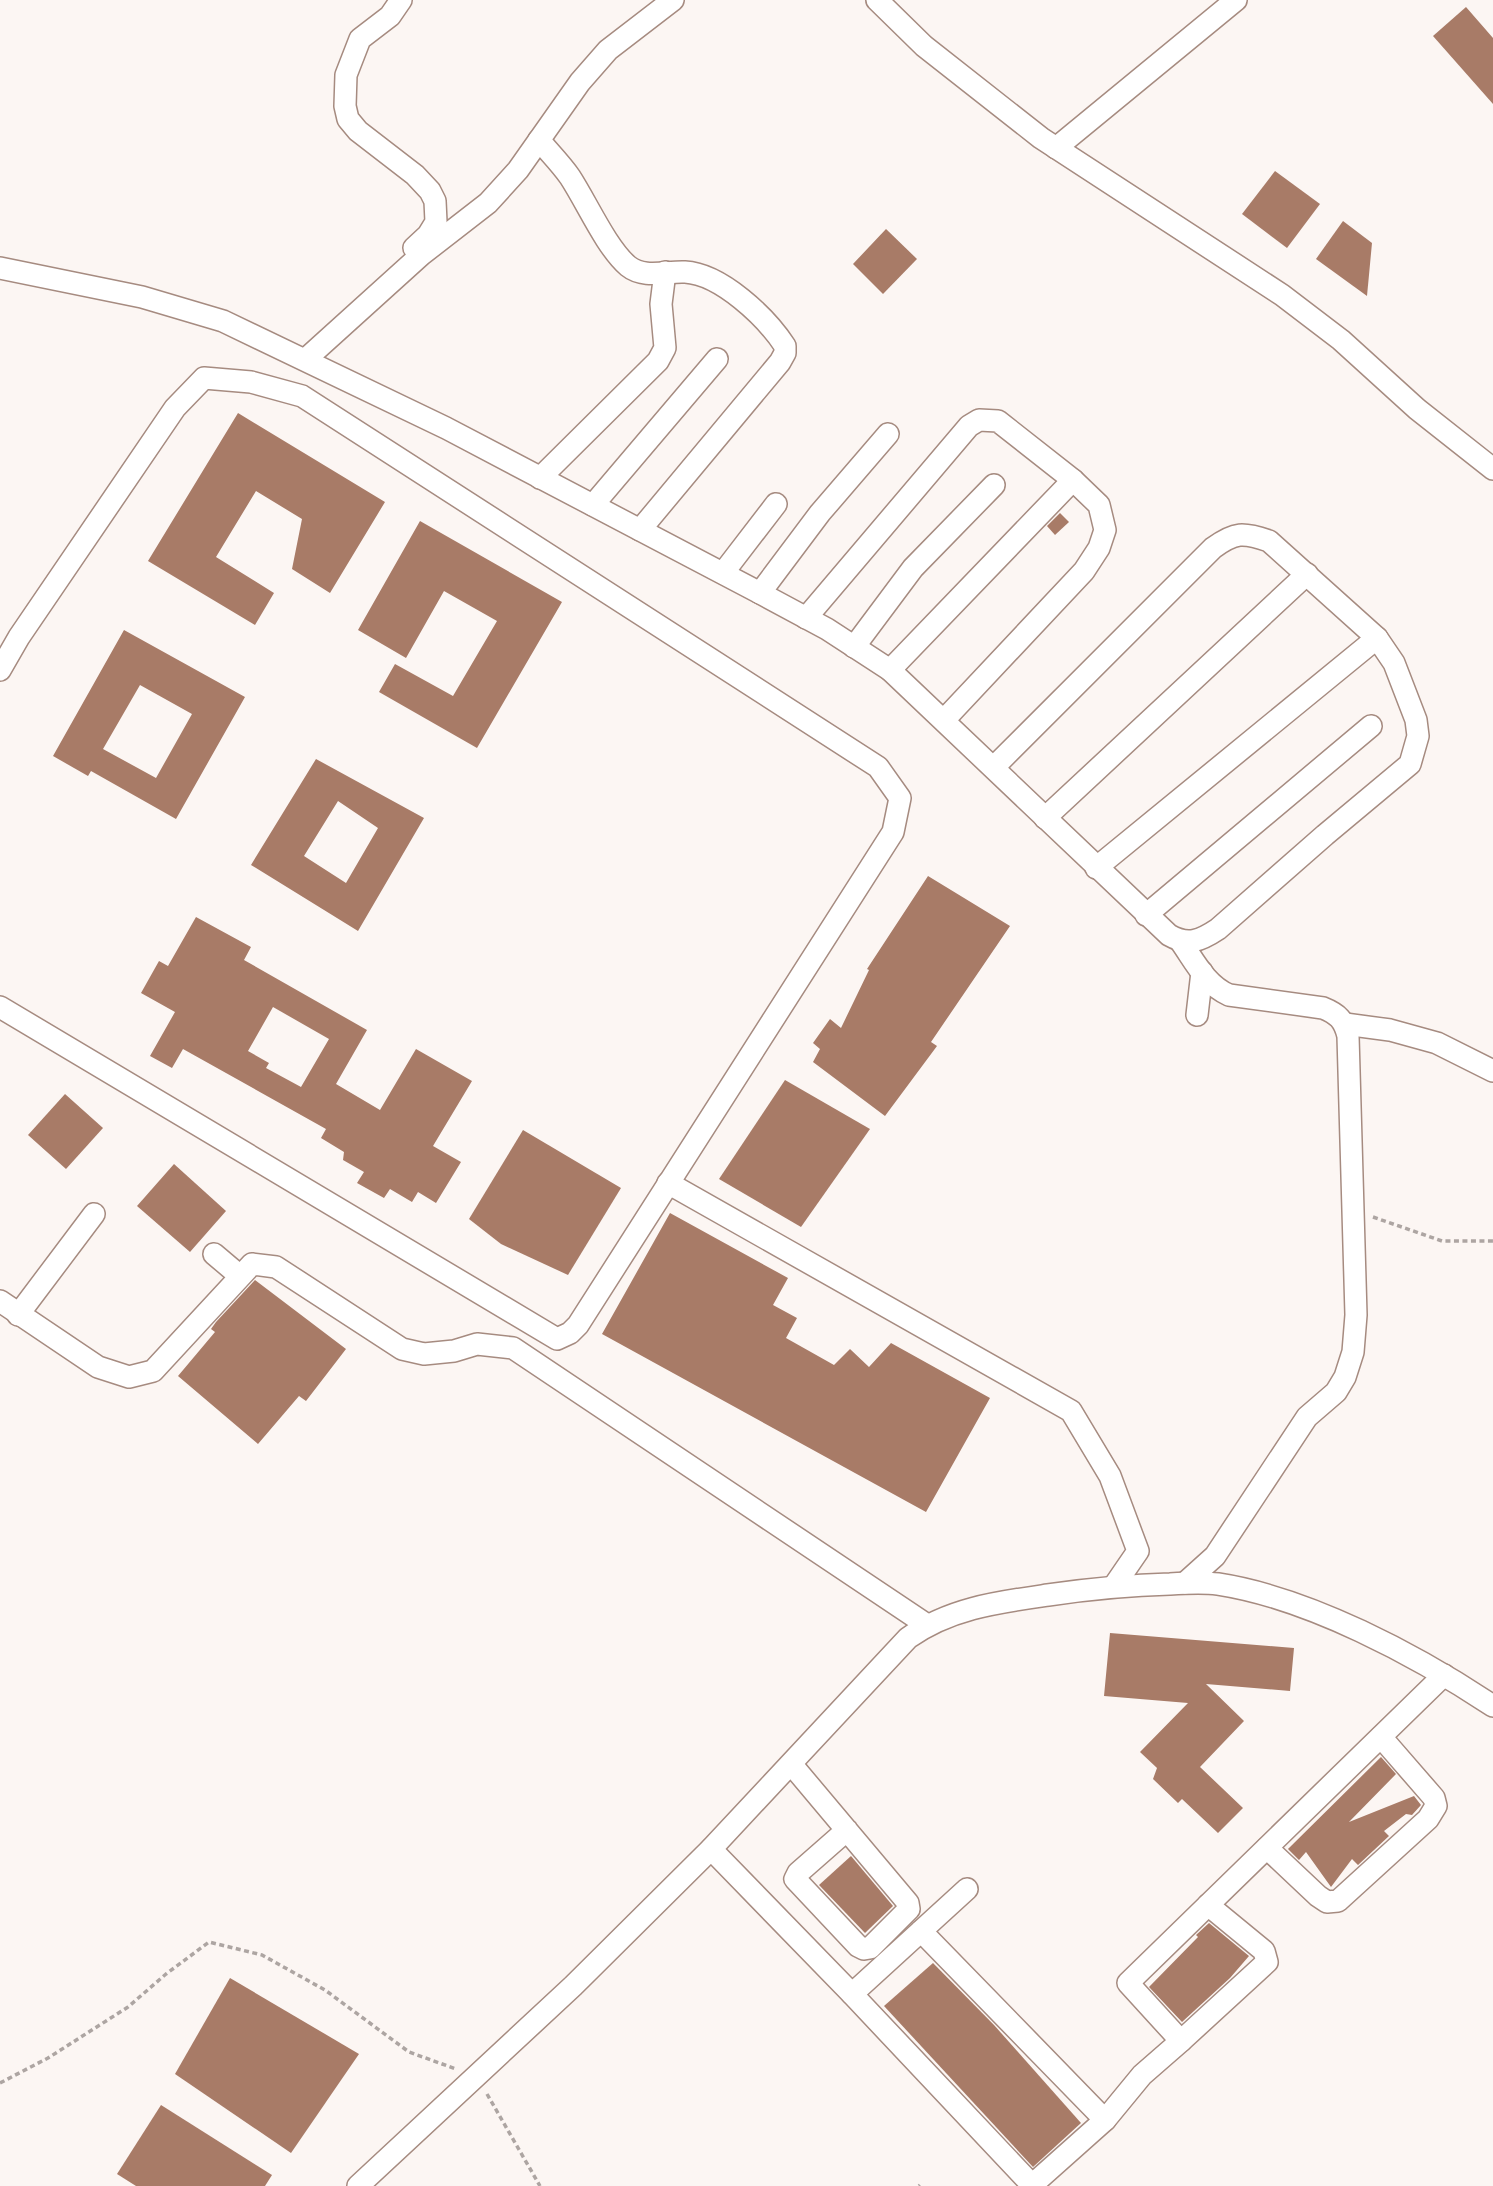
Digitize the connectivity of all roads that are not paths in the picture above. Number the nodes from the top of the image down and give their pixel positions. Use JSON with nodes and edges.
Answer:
{"nodes":[{"id":1,"x":401,"y":0,"type":"edge"},
{"id":2,"x":673,"y":0,"type":"edge"},
{"id":3,"x":877,"y":0,"type":"edge"},
{"id":4,"x":1236,"y":0,"type":"edge"},
{"id":5,"x":539,"y":140,"type":"junction"},
{"id":6,"x":1056,"y":148,"type":"junction"},
{"id":7,"x":435,"y":201,"type":"junction"},
{"id":8,"x":462,"y":223,"type":"junction"},
{"id":9,"x":0,"y":268,"type":"edge"},
{"id":10,"x":665,"y":272,"type":"junction"},
{"id":11,"x":286,"y":350,"type":"junction"},
{"id":12,"x":306,"y":359,"type":"junction"},
{"id":13,"x":717,"y":359,"type":"dead end"},
{"id":14,"x":888,"y":434,"type":"dead end"},
{"id":15,"x":1493,"y":469,"type":"edge"},
{"id":16,"x":540,"y":478,"type":"junction"},
{"id":17,"x":1073,"y":480,"type":"junction"},
{"id":18,"x":995,"y":485,"type":"dead end"},
{"id":19,"x":776,"y":504,"type":"dead end"},
{"id":20,"x":593,"y":505,"type":"junction"},
{"id":21,"x":640,"y":530,"type":"junction"},
{"id":22,"x":723,"y":573,"type":"junction"},
{"id":23,"x":1307,"y":573,"type":"junction"},
{"id":24,"x":760,"y":593,"type":"junction"},
{"id":25,"x":806,"y":618,"type":"junction"},
{"id":26,"x":1377,"y":638,"type":"junction"},
{"id":27,"x":854,"y":646,"type":"junction"},
{"id":28,"x":0,"y":670,"type":"edge"},
{"id":29,"x":890,"y":670,"type":"junction"},
{"id":30,"x":944,"y":720,"type":"junction"},
{"id":31,"x":1371,"y":726,"type":"dead end"},
{"id":32,"x":994,"y":767,"type":"junction"},
{"id":33,"x":1045,"y":818,"type":"junction"},
{"id":34,"x":1096,"y":868,"type":"junction"},
{"id":35,"x":1146,"y":915,"type":"junction"},
{"id":36,"x":1181,"y":942,"type":"junction"},
{"id":37,"x":1202,"y":972,"type":"junction"},
{"id":38,"x":0,"y":1007,"type":"edge"},
{"id":39,"x":1197,"y":1014,"type":"dead end"},
{"id":40,"x":1345,"y":1024,"type":"junction"},
{"id":41,"x":1493,"y":1071,"type":"edge"},
{"id":42,"x":668,"y":1183,"type":"junction"},
{"id":43,"x":94,"y":1214,"type":"dead end"},
{"id":44,"x":214,"y":1254,"type":"dead end"},
{"id":45,"x":240,"y":1276,"type":"junction"},
{"id":46,"x":0,"y":1301,"type":"edge"},
{"id":47,"x":18,"y":1315,"type":"junction"},
{"id":48,"x":1185,"y":1584,"type":"junction"},
{"id":49,"x":1114,"y":1586,"type":"junction"},
{"id":50,"x":927,"y":1625,"type":"junction"},
{"id":51,"x":1444,"y":1675,"type":"junction"},
{"id":52,"x":1493,"y":1706,"type":"edge"},
{"id":53,"x":1381,"y":1737,"type":"junction"},
{"id":54,"x":792,"y":1765,"type":"junction"},
{"id":55,"x":847,"y":1830,"type":"junction"},
{"id":56,"x":1266,"y":1848,"type":"junction"},
{"id":57,"x":711,"y":1849,"type":"junction"},
{"id":58,"x":967,"y":1889,"type":"dead end"},
{"id":59,"x":1208,"y":1905,"type":"junction"},
{"id":60,"x":921,"y":1931,"type":"junction"},
{"id":61,"x":852,"y":1994,"type":"junction"},
{"id":62,"x":1181,"y":2041,"type":"junction"},
{"id":63,"x":1105,"y":2120,"type":"junction"},
{"id":64,"x":358,"y":2186,"type":"edge"}],
"edges":[{"from":1,"to":7,"type":"street"},
{"from":2,"to":5,"type":"street"},
{"from":3,"to":6,"type":"street"},
{"from":4,"to":6,"type":"street"},
{"from":5,"to":8,"type":"street"},
{"from":5,"to":10,"type":"street"},
{"from":6,"to":15,"type":"street"},
{"from":7,"to":8,"type":"street"},
{"from":7,"to":11,"type":"street"},
{"from":8,"to":12,"type":"street"},
{"from":9,"to":11,"type":"street"},
{"from":10,"to":16,"type":"street"},
{"from":10,"to":21,"type":"street"},
{"from":11,"to":12,"type":"street"},
{"from":12,"to":16,"type":"street"},
{"from":13,"to":20,"type":"street"},
{"from":14,"to":24,"type":"street"},
{"from":16,"to":20,"type":"street"},
{"from":17,"to":25,"type":"street"},
{"from":17,"to":29,"type":"street"},
{"from":17,"to":30,"type":"street"},
{"from":18,"to":27,"type":"street"},
{"from":19,"to":22,"type":"street"},
{"from":20,"to":21,"type":"street"},
{"from":21,"to":22,"type":"street"},
{"from":22,"to":24,"type":"street"},
{"from":23,"to":26,"type":"street"},
{"from":23,"to":32,"type":"street"},
{"from":23,"to":33,"type":"street"},
{"from":24,"to":25,"type":"street"},
{"from":25,"to":27,"type":"street"},
{"from":26,"to":34,"type":"street"},
{"from":26,"to":36,"type":"street"},
{"from":27,"to":29,"type":"street"},
{"from":28,"to":42,"type":"street"},
{"from":29,"to":30,"type":"street"},
{"from":30,"to":32,"type":"street"},
{"from":31,"to":35,"type":"street"},
{"from":32,"to":33,"type":"street"},
{"from":33,"to":34,"type":"street"},
{"from":34,"to":35,"type":"street"},
{"from":35,"to":36,"type":"street"},
{"from":36,"to":37,"type":"street"},
{"from":37,"to":39,"type":"street"},
{"from":37,"to":40,"type":"street"},
{"from":38,"to":42,"type":"street"},
{"from":40,"to":41,"type":"street"},
{"from":40,"to":48,"type":"street"},
{"from":42,"to":49,"type":"street"},
{"from":43,"to":47,"type":"street"},
{"from":44,"to":45,"type":"street"},
{"from":45,"to":47,"type":"street"},
{"from":45,"to":50,"type":"street"},
{"from":46,"to":47,"type":"street"},
{"from":48,"to":49,"type":"street"},
{"from":48,"to":51,"type":"street"},
{"from":49,"to":50,"type":"street"},
{"from":50,"to":54,"type":"street"},
{"from":51,"to":52,"type":"street"},
{"from":51,"to":53,"type":"street"},
{"from":53,"to":56,"type":"street"},
{"from":53,"to":56,"type":"street"},
{"from":54,"to":55,"type":"street"},
{"from":54,"to":57,"type":"street"},
{"from":55,"to":55,"type":"street"},
{"from":56,"to":59,"type":"street"},
{"from":57,"to":61,"type":"street"},
{"from":57,"to":64,"type":"street"},
{"from":58,"to":60,"type":"street"},
{"from":59,"to":62,"type":"street"},
{"from":59,"to":62,"type":"street"},
{"from":60,"to":61,"type":"street"},
{"from":60,"to":63,"type":"street"},
{"from":61,"to":63,"type":"street"},
{"from":62,"to":63,"type":"street"}]}
